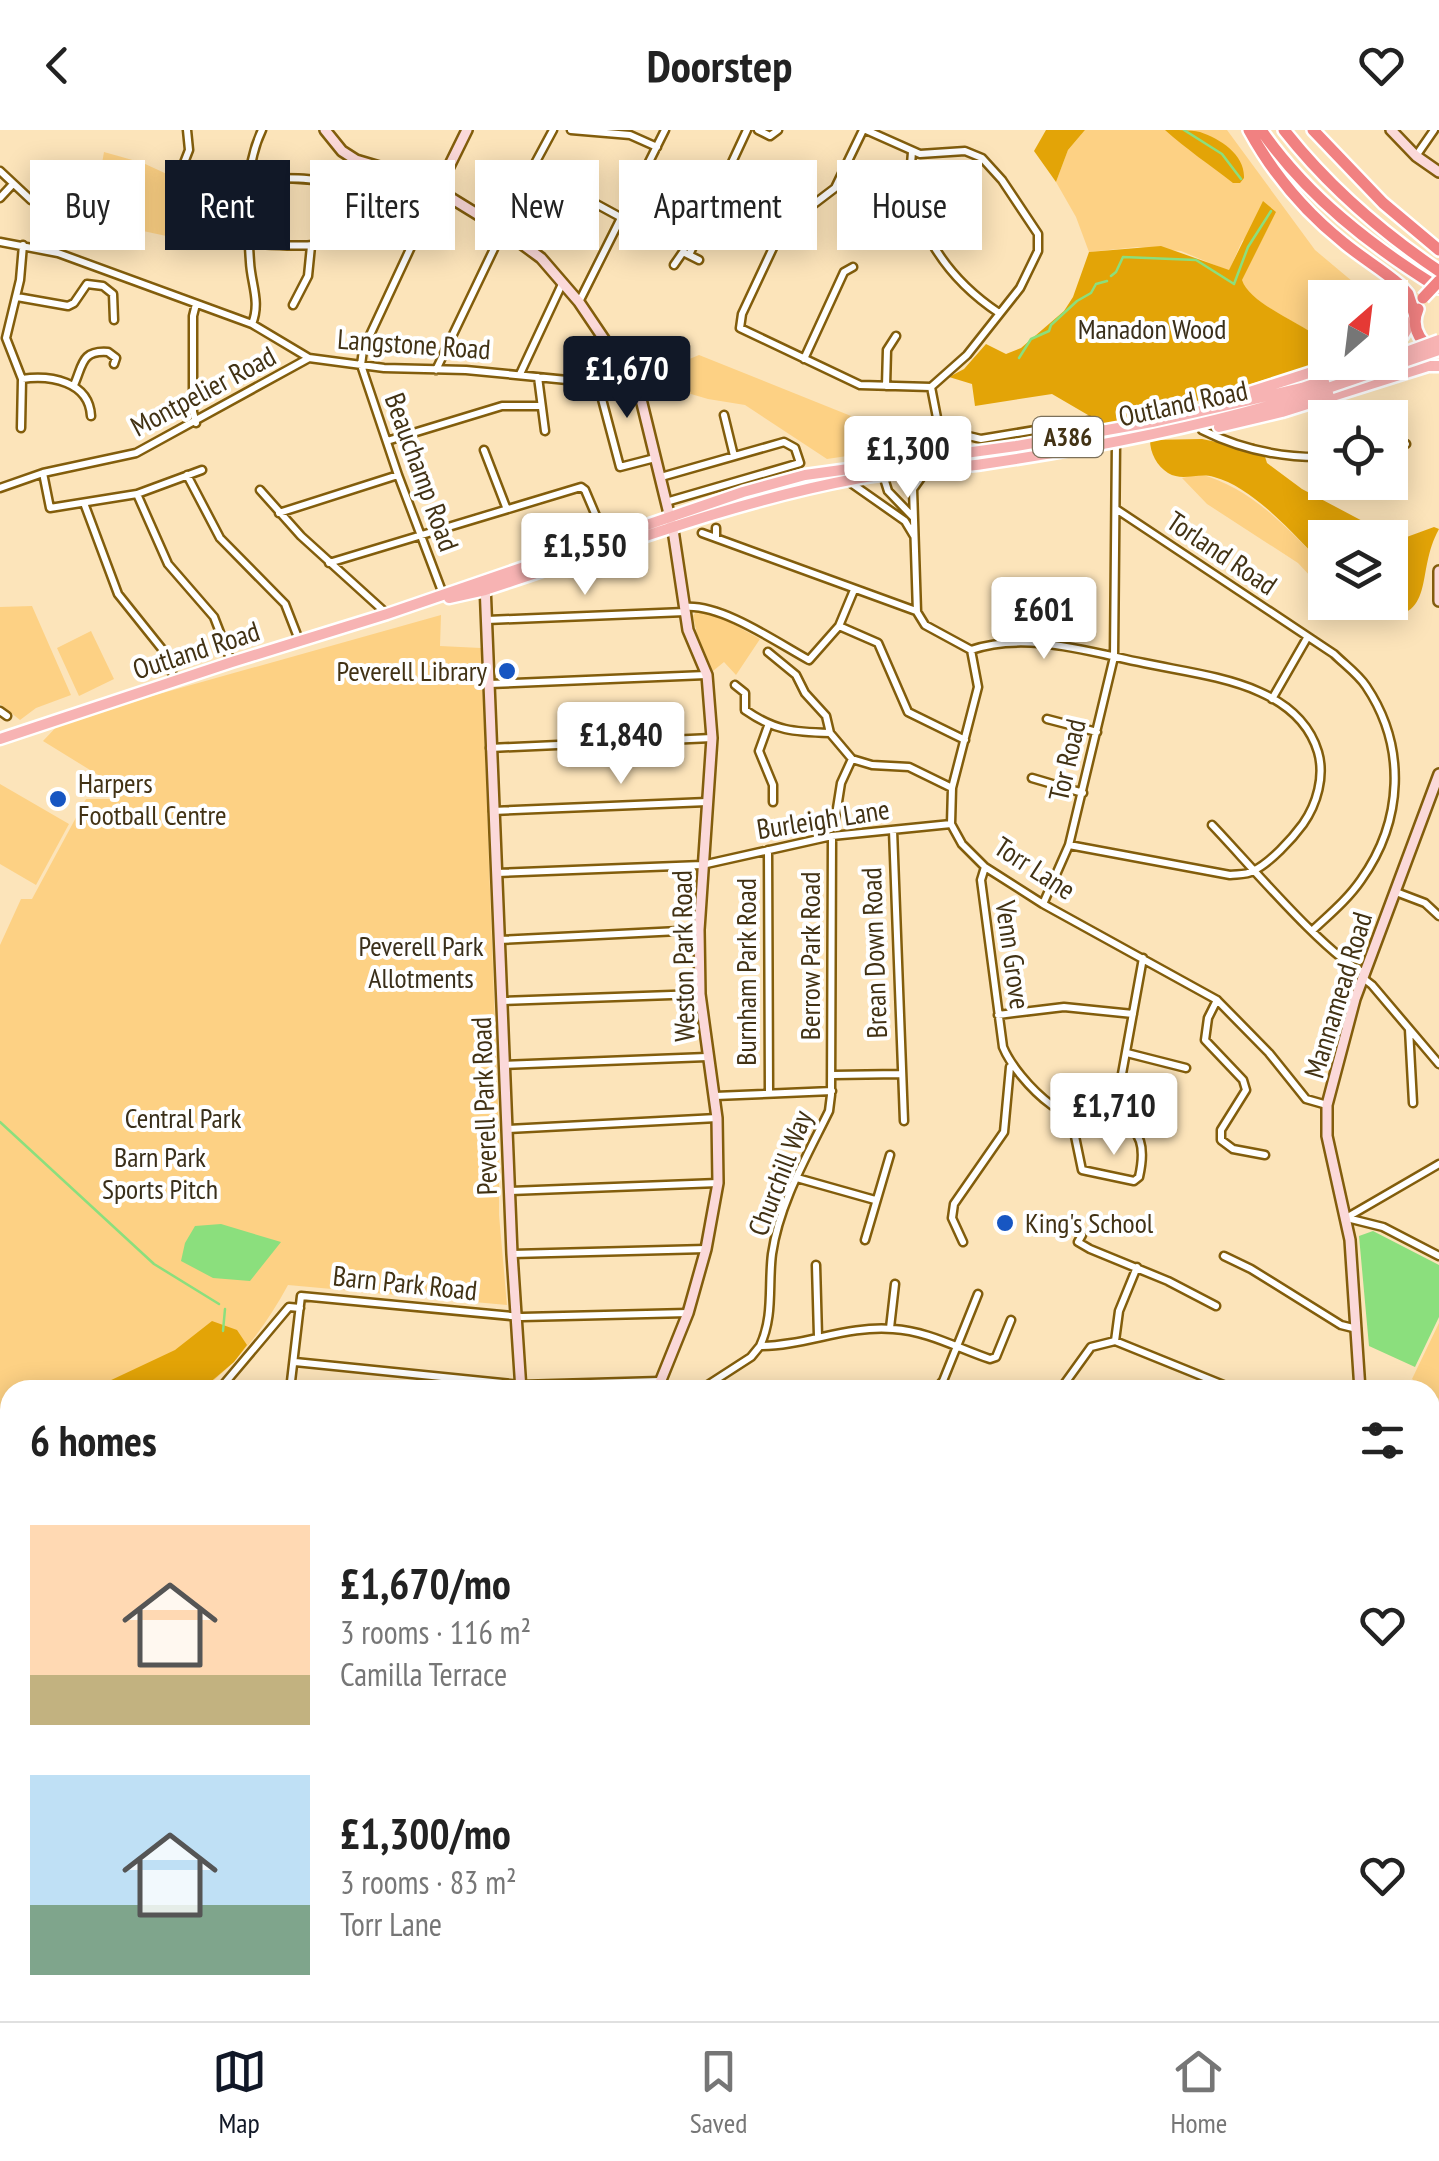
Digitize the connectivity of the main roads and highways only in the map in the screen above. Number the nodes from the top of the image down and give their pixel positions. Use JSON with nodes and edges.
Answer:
{"nodes":[{"id":1,"x":1249,"y":130,"type":"edge"},
{"id":2,"x":1261,"y":130,"type":"edge"},
{"id":3,"x":1284,"y":130,"type":"edge"},
{"id":4,"x":1313,"y":130,"type":"edge"},
{"id":5,"x":1439,"y":250,"type":"edge"},
{"id":6,"x":1439,"y":271,"type":"edge"},
{"id":7,"x":1439,"y":284,"type":"edge"},
{"id":8,"x":1415,"y":316,"type":"junction"},
{"id":9,"x":1408,"y":328,"type":"edge"},
{"id":10,"x":1439,"y":340,"type":"edge"},
{"id":11,"x":1408,"y":351,"type":"edge"},
{"id":12,"x":1439,"y":352,"type":"edge"},
{"id":13,"x":1439,"y":366,"type":"edge"},
{"id":14,"x":1308,"y":373,"type":"edge"},
{"id":15,"x":1339,"y":380,"type":"edge"},
{"id":16,"x":1330,"y":384,"type":"junction"},
{"id":17,"x":1152,"y":422,"type":"junction"},
{"id":18,"x":1160,"y":433,"type":"junction"},
{"id":19,"x":882,"y":470,"type":"junction"},
{"id":20,"x":485,"y":586,"type":"junction"},
{"id":21,"x":407,"y":607,"type":"junction"},
{"id":22,"x":0,"y":739,"type":"edge"}],
"edges":[{"from":1,"to":8,"type":"highway"},
{"from":2,"to":7,"type":"highway"},
{"from":3,"to":6,"type":"highway"},
{"from":4,"to":5,"type":"highway"},
{"from":7,"to":8,"type":"highway","bridge":true},
{"from":8,"to":9,"type":"main road"},
{"from":8,"to":12,"type":"highway"},
{"from":10,"to":11,"type":"main road","bridge":true},
{"from":12,"to":16,"type":"main road","name":"Outland Road","number":"A386","bridge":true},
{"from":13,"to":18,"type":"main road"},
{"from":14,"to":17,"type":"main road"},
{"from":15,"to":16,"type":"main road","name":"Outland Road","number":"A386"},
{"from":16,"to":17,"type":"main road","name":"Outland Road","number":"A386"},
{"from":16,"to":18,"type":"main road","name":"Outland Road","number":"A386"},
{"from":17,"to":19,"type":"main road","name":"Outland Road","number":"A386"},
{"from":18,"to":19,"type":"main road","name":"Outland Road","number":"A386"},
{"from":19,"to":20,"type":"main road","name":"Outland Road","number":"A386"},
{"from":19,"to":20,"type":"main road","name":"Outland Road","number":"A386"},
{"from":20,"to":21,"type":"main road","name":"Outland Road","number":"A386"},
{"from":20,"to":21,"type":"main road","name":"Outland Road","number":"A386"},
{"from":21,"to":22,"type":"main road","name":"Outland Road","number":"A386"}]}
